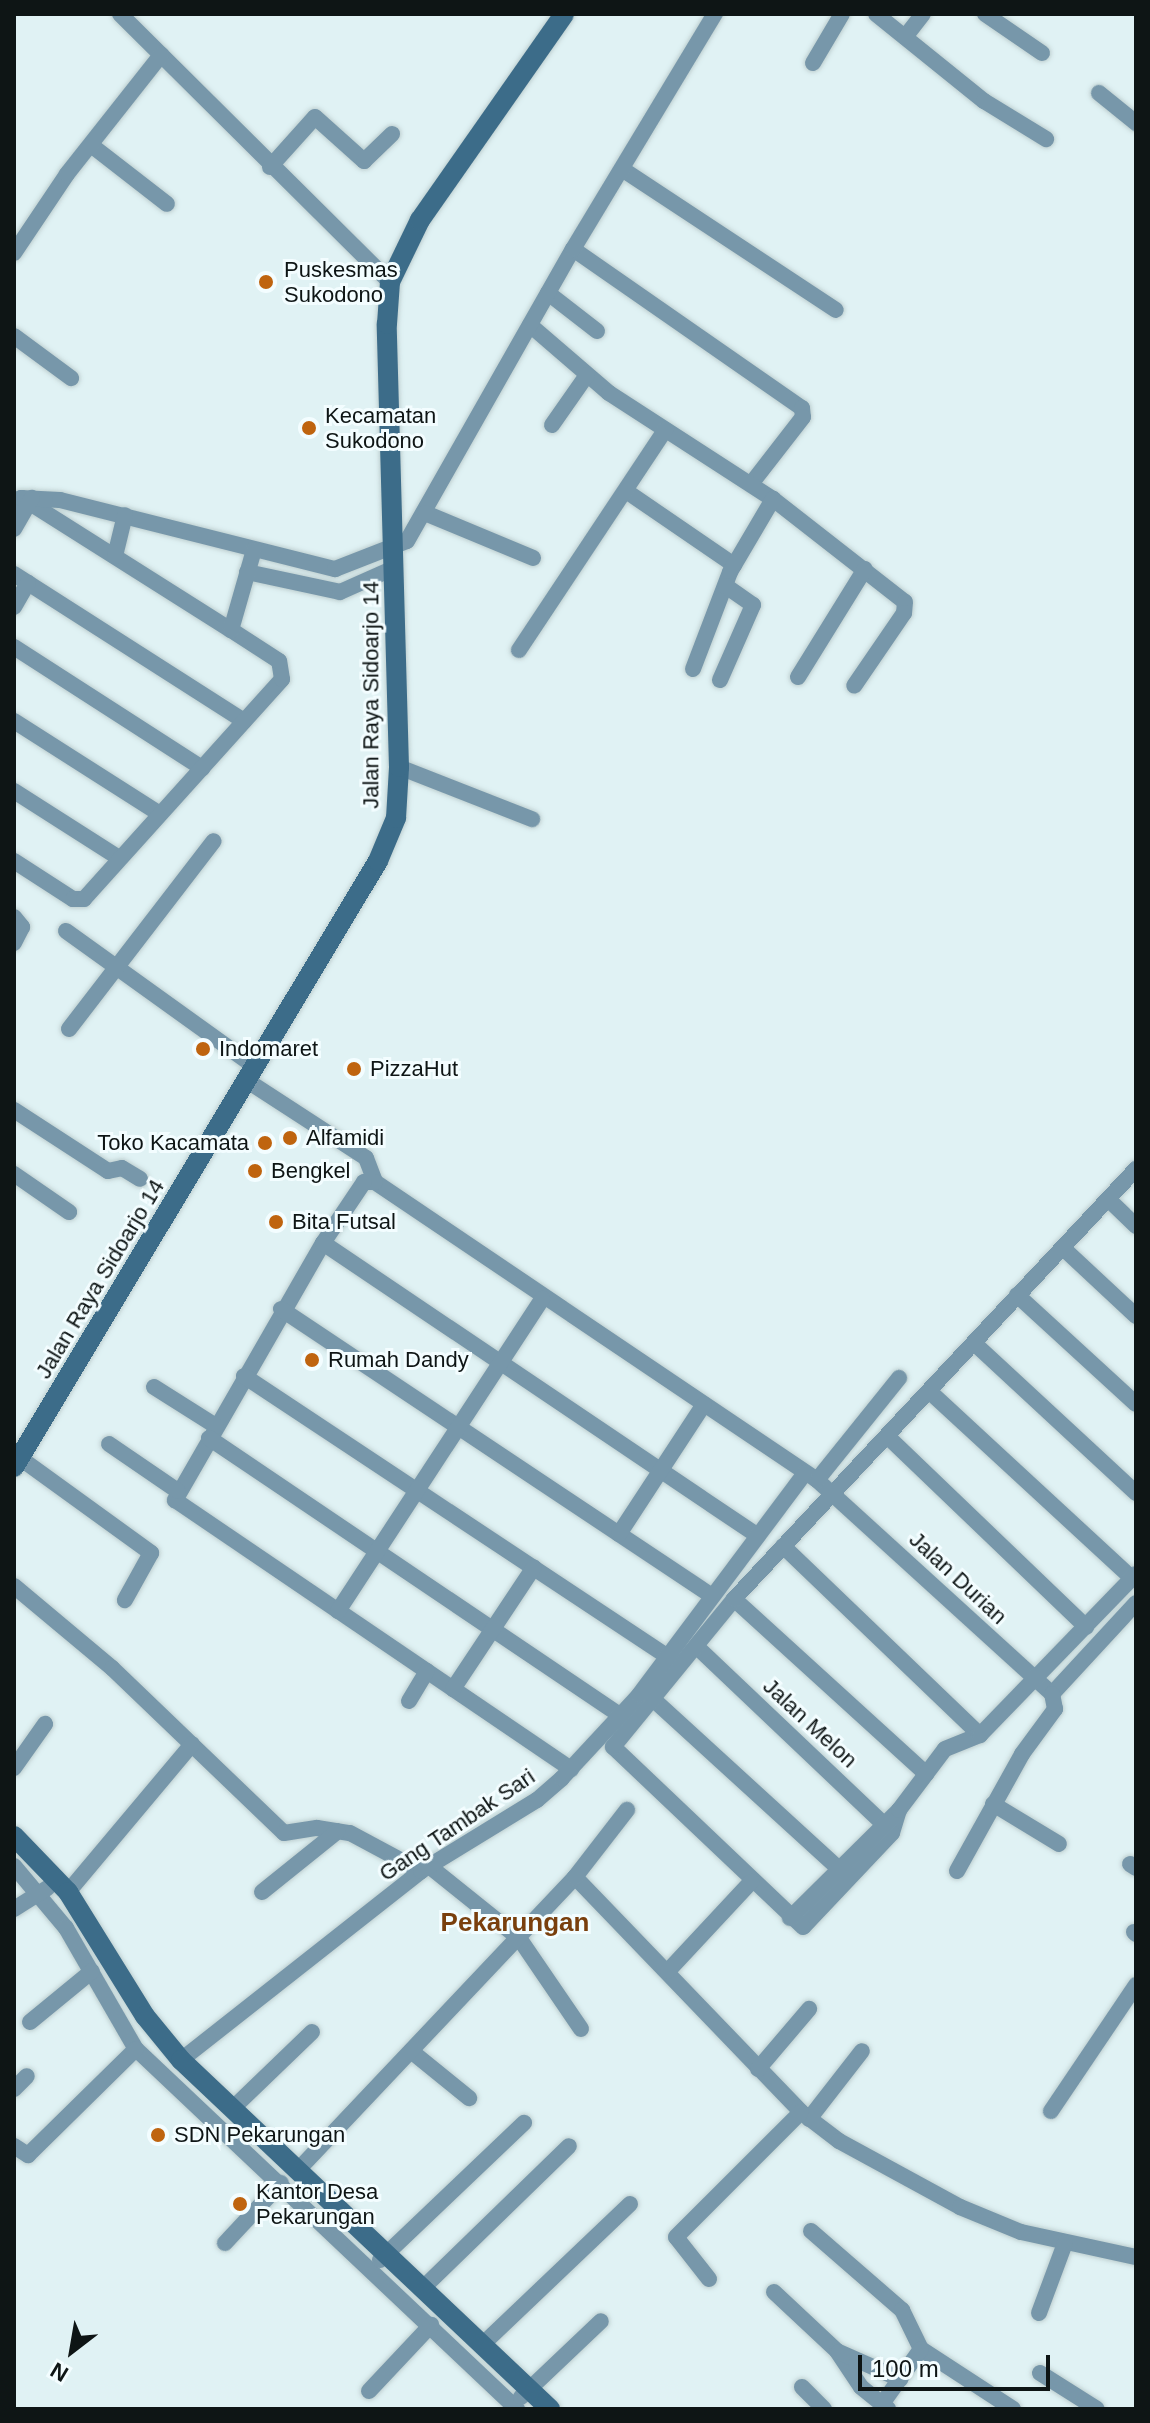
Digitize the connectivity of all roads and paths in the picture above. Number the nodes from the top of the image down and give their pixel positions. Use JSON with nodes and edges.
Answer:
{"nodes":[{"id":1,"x":120,"y":14,"type":"edge"},
{"id":2,"x":564,"y":14,"type":"edge"},
{"id":3,"x":715,"y":14,"type":"edge"},
{"id":4,"x":842,"y":14,"type":"edge"},
{"id":5,"x":876,"y":14,"type":"edge"},
{"id":6,"x":923,"y":14,"type":"edge"},
{"id":7,"x":985,"y":14,"type":"edge"},
{"id":8,"x":905,"y":37,"type":"junction"},
{"id":9,"x":1042,"y":53,"type":"dead end"},
{"id":10,"x":161,"y":55,"type":"junction"},
{"id":11,"x":813,"y":63,"type":"dead end"},
{"id":12,"x":1099,"y":93,"type":"dead end"},
{"id":13,"x":1136,"y":123,"type":"edge"},
{"id":14,"x":392,"y":134,"type":"dead end"},
{"id":15,"x":1046,"y":139,"type":"dead end"},
{"id":16,"x":91,"y":145,"type":"junction"},
{"id":17,"x":270,"y":167,"type":"junction"},
{"id":18,"x":622,"y":169,"type":"junction"},
{"id":19,"x":167,"y":204,"type":"dead end"},
{"id":20,"x":573,"y":249,"type":"junction"},
{"id":21,"x":14,"y":253,"type":"edge"},
{"id":22,"x":390,"y":282,"type":"junction"},
{"id":23,"x":548,"y":293,"type":"junction"},
{"id":24,"x":836,"y":310,"type":"dead end"},
{"id":25,"x":530,"y":325,"type":"junction"},
{"id":26,"x":597,"y":331,"type":"dead end"},
{"id":27,"x":14,"y":336,"type":"edge"},
{"id":28,"x":587,"y":375,"type":"junction"},
{"id":29,"x":71,"y":378,"type":"dead end"},
{"id":30,"x":552,"y":425,"type":"dead end"},
{"id":31,"x":665,"y":430,"type":"junction"},
{"id":32,"x":751,"y":484,"type":"junction"},
{"id":33,"x":626,"y":491,"type":"junction"},
{"id":34,"x":773,"y":499,"type":"junction"},
{"id":35,"x":22,"y":500,"type":"edge"},
{"id":36,"x":425,"y":513,"type":"junction"},
{"id":37,"x":125,"y":515,"type":"junction"},
{"id":38,"x":14,"y":529,"type":"edge"},
{"id":39,"x":254,"y":550,"type":"junction"},
{"id":40,"x":115,"y":556,"type":"junction"},
{"id":41,"x":280,"y":558,"type":"junction"},
{"id":42,"x":394,"y":558,"type":"junction"},
{"id":43,"x":533,"y":558,"type":"dead end"},
{"id":44,"x":734,"y":565,"type":"junction"},
{"id":45,"x":335,"y":569,"type":"junction"},
{"id":46,"x":865,"y":569,"type":"junction"},
{"id":47,"x":247,"y":572,"type":"junction"},
{"id":48,"x":18,"y":578,"type":"edge"},
{"id":49,"x":273,"y":578,"type":"junction"},
{"id":50,"x":726,"y":586,"type":"junction"},
{"id":51,"x":340,"y":592,"type":"junction"},
{"id":52,"x":14,"y":607,"type":"edge"},
{"id":53,"x":231,"y":630,"type":"junction"},
{"id":54,"x":14,"y":647,"type":"edge"},
{"id":55,"x":519,"y":650,"type":"dead end"},
{"id":56,"x":693,"y":669,"type":"dead end"},
{"id":57,"x":798,"y":677,"type":"dead end"},
{"id":58,"x":720,"y":680,"type":"dead end"},
{"id":59,"x":854,"y":686,"type":"dead end"},
{"id":60,"x":14,"y":721,"type":"edge"},
{"id":61,"x":244,"y":721,"type":"junction"},
{"id":62,"x":399,"y":767,"type":"junction"},
{"id":63,"x":202,"y":768,"type":"junction"},
{"id":64,"x":14,"y":791,"type":"edge"},
{"id":65,"x":160,"y":814,"type":"junction"},
{"id":66,"x":532,"y":819,"type":"dead end"},
{"id":67,"x":214,"y":841,"type":"dead end"},
{"id":68,"x":119,"y":858,"type":"junction"},
{"id":69,"x":14,"y":861,"type":"edge"},
{"id":70,"x":14,"y":917,"type":"edge"},
{"id":71,"x":66,"y":931,"type":"dead end"},
{"id":72,"x":14,"y":943,"type":"edge"},
{"id":73,"x":114,"y":967,"type":"junction"},
{"id":74,"x":69,"y":1029,"type":"dead end"},
{"id":75,"x":250,"y":1073,"type":"junction"},
{"id":76,"x":14,"y":1110,"type":"edge"},
{"id":77,"x":1136,"y":1169,"type":"edge"},
{"id":78,"x":14,"y":1174,"type":"edge"},
{"id":79,"x":140,"y":1179,"type":"dead end"},
{"id":80,"x":375,"y":1182,"type":"junction"},
{"id":81,"x":1108,"y":1199,"type":"junction"},
{"id":82,"x":69,"y":1212,"type":"dead end"},
{"id":83,"x":1136,"y":1226,"type":"edge"},
{"id":84,"x":323,"y":1243,"type":"junction"},
{"id":85,"x":1063,"y":1248,"type":"junction"},
{"id":86,"x":1017,"y":1295,"type":"junction"},
{"id":87,"x":542,"y":1299,"type":"junction"},
{"id":88,"x":281,"y":1309,"type":"junction"},
{"id":89,"x":1136,"y":1316,"type":"edge"},
{"id":90,"x":974,"y":1343,"type":"junction"},
{"id":91,"x":500,"y":1365,"type":"junction"},
{"id":92,"x":244,"y":1376,"type":"junction"},
{"id":93,"x":899,"y":1378,"type":"dead end"},
{"id":94,"x":154,"y":1387,"type":"dead end"},
{"id":95,"x":929,"y":1391,"type":"junction"},
{"id":96,"x":704,"y":1404,"type":"junction"},
{"id":97,"x":1136,"y":1404,"type":"edge"},
{"id":98,"x":459,"y":1428,"type":"junction"},
{"id":99,"x":213,"y":1432,"type":"junction"},
{"id":100,"x":887,"y":1436,"type":"junction"},
{"id":101,"x":109,"y":1444,"type":"dead end"},
{"id":102,"x":17,"y":1463,"type":"edge"},
{"id":103,"x":662,"y":1471,"type":"junction"},
{"id":104,"x":811,"y":1476,"type":"junction"},
{"id":105,"x":178,"y":1491,"type":"junction"},
{"id":106,"x":417,"y":1491,"type":"junction"},
{"id":107,"x":834,"y":1493,"type":"junction"},
{"id":108,"x":1136,"y":1493,"type":"edge"},
{"id":109,"x":619,"y":1534,"type":"junction"},
{"id":110,"x":758,"y":1536,"type":"junction"},
{"id":111,"x":783,"y":1546,"type":"junction"},
{"id":112,"x":377,"y":1549,"type":"junction"},
{"id":113,"x":534,"y":1567,"type":"junction"},
{"id":114,"x":1134,"y":1576,"type":"edge"},
{"id":115,"x":14,"y":1586,"type":"edge"},
{"id":116,"x":712,"y":1596,"type":"junction"},
{"id":117,"x":734,"y":1599,"type":"junction"},
{"id":118,"x":125,"y":1600,"type":"dead end"},
{"id":119,"x":1136,"y":1603,"type":"edge"},
{"id":120,"x":338,"y":1611,"type":"junction"},
{"id":121,"x":1086,"y":1627,"type":"junction"},
{"id":122,"x":492,"y":1629,"type":"junction"},
{"id":123,"x":697,"y":1647,"type":"junction"},
{"id":124,"x":668,"y":1657,"type":"junction"},
{"id":125,"x":427,"y":1671,"type":"junction"},
{"id":126,"x":1036,"y":1681,"type":"junction"},
{"id":127,"x":453,"y":1689,"type":"junction"},
{"id":128,"x":1052,"y":1694,"type":"junction"},
{"id":129,"x":654,"y":1700,"type":"junction"},
{"id":130,"x":409,"y":1701,"type":"dead end"},
{"id":131,"x":620,"y":1715,"type":"junction"},
{"id":132,"x":45,"y":1724,"type":"dead end"},
{"id":133,"x":980,"y":1735,"type":"junction"},
{"id":134,"x":192,"y":1744,"type":"junction"},
{"id":135,"x":14,"y":1768,"type":"edge"},
{"id":136,"x":571,"y":1769,"type":"junction"},
{"id":137,"x":926,"y":1774,"type":"junction"},
{"id":138,"x":993,"y":1804,"type":"junction"},
{"id":139,"x":627,"y":1810,"type":"dead end"},
{"id":140,"x":887,"y":1828,"type":"junction"},
{"id":141,"x":338,"y":1831,"type":"junction"},
{"id":142,"x":14,"y":1836,"type":"edge"},
{"id":143,"x":1059,"y":1844,"type":"dead end"},
{"id":144,"x":14,"y":1866,"type":"edge"},
{"id":145,"x":425,"y":1868,"type":"junction"},
{"id":146,"x":838,"y":1868,"type":"junction"},
{"id":147,"x":957,"y":1871,"type":"dead end"},
{"id":148,"x":575,"y":1877,"type":"junction"},
{"id":149,"x":751,"y":1882,"type":"junction"},
{"id":150,"x":52,"y":1888,"type":"junction"},
{"id":151,"x":262,"y":1892,"type":"dead end"},
{"id":152,"x":14,"y":1909,"type":"edge"},
{"id":153,"x":790,"y":1918,"type":"junction"},
{"id":154,"x":519,"y":1938,"type":"junction"},
{"id":155,"x":92,"y":1971,"type":"junction"},
{"id":156,"x":668,"y":1971,"type":"junction"},
{"id":157,"x":1136,"y":1985,"type":"edge"},
{"id":158,"x":809,"y":2009,"type":"dead end"},
{"id":159,"x":30,"y":2022,"type":"dead end"},
{"id":160,"x":581,"y":2029,"type":"dead end"},
{"id":161,"x":312,"y":2032,"type":"dead end"},
{"id":162,"x":136,"y":2049,"type":"junction"},
{"id":163,"x":411,"y":2051,"type":"junction"},
{"id":164,"x":862,"y":2051,"type":"dead end"},
{"id":165,"x":181,"y":2060,"type":"junction"},
{"id":166,"x":758,"y":2069,"type":"junction"},
{"id":167,"x":27,"y":2076,"type":"dead end"},
{"id":168,"x":14,"y":2089,"type":"edge"},
{"id":169,"x":469,"y":2098,"type":"dead end"},
{"id":170,"x":232,"y":2109,"type":"junction"},
{"id":171,"x":1051,"y":2111,"type":"dead end"},
{"id":172,"x":805,"y":2116,"type":"junction"},
{"id":173,"x":524,"y":2123,"type":"dead end"},
{"id":174,"x":569,"y":2146,"type":"dead end"},
{"id":175,"x":21,"y":2150,"type":"edge"},
{"id":176,"x":298,"y":2170,"type":"junction"},
{"id":177,"x":281,"y":2183,"type":"junction"},
{"id":178,"x":630,"y":2204,"type":"dead end"},
{"id":179,"x":811,"y":2231,"type":"dead end"},
{"id":180,"x":352,"y":2236,"type":"junction"},
{"id":181,"x":225,"y":2243,"type":"dead end"},
{"id":182,"x":1065,"y":2243,"type":"junction"},
{"id":183,"x":1136,"y":2257,"type":"edge"},
{"id":184,"x":379,"y":2262,"type":"junction"},
{"id":185,"x":709,"y":2279,"type":"dead end"},
{"id":186,"x":424,"y":2287,"type":"junction"},
{"id":187,"x":774,"y":2292,"type":"dead end"},
{"id":188,"x":1039,"y":2313,"type":"dead end"},
{"id":189,"x":601,"y":2321,"type":"dead end"},
{"id":190,"x":431,"y":2325,"type":"junction"},
{"id":191,"x":483,"y":2344,"type":"junction"},
{"id":192,"x":921,"y":2349,"type":"junction"},
{"id":193,"x":837,"y":2351,"type":"junction"},
{"id":194,"x":1040,"y":2373,"type":"dead end"},
{"id":195,"x":900,"y":2379,"type":"junction"},
{"id":196,"x":802,"y":2387,"type":"dead end"},
{"id":197,"x":369,"y":2391,"type":"dead end"},
{"id":198,"x":520,"y":2400,"type":"edge"},
{"id":199,"x":885,"y":2406,"type":"edge"},
{"id":200,"x":550,"y":2409,"type":"edge"},
{"id":201,"x":824,"y":2409,"type":"edge"},
{"id":202,"x":1013,"y":2409,"type":"edge"},
{"id":203,"x":1097,"y":2409,"type":"edge"}],
"edges":[{"from":1,"to":10,"type":"street"},
{"from":2,"to":22,"type":"main road","name":"Jalan Raya Sidoarjo 14"},
{"from":3,"to":18,"type":"street"},
{"from":4,"to":11,"type":"street"},
{"from":5,"to":8,"type":"street"},
{"from":6,"to":8,"type":"street"},
{"from":7,"to":9,"type":"street"},
{"from":8,"to":15,"type":"street"},
{"from":10,"to":16,"type":"street"},
{"from":10,"to":17,"type":"street"},
{"from":12,"to":13,"type":"street"},
{"from":14,"to":17,"type":"street"},
{"from":16,"to":19,"type":"street"},
{"from":16,"to":21,"type":"street"},
{"from":17,"to":22,"type":"street"},
{"from":18,"to":20,"type":"street"},
{"from":18,"to":24,"type":"street"},
{"from":20,"to":23,"type":"street"},
{"from":20,"to":32,"type":"street"},
{"from":22,"to":42,"type":"main road","name":"Jalan Raya Sidoarjo 14"},
{"from":23,"to":25,"type":"street"},
{"from":23,"to":26,"type":"street"},
{"from":25,"to":28,"type":"street"},
{"from":25,"to":36,"type":"street"},
{"from":27,"to":29,"type":"street"},
{"from":28,"to":30,"type":"street"},
{"from":28,"to":31,"type":"street"},
{"from":31,"to":32,"type":"street"},
{"from":31,"to":33,"type":"street"},
{"from":32,"to":34,"type":"street"},
{"from":33,"to":44,"type":"street"},
{"from":33,"to":55,"type":"street"},
{"from":34,"to":44,"type":"street"},
{"from":34,"to":46,"type":"street"},
{"from":35,"to":37,"type":"street"},
{"from":35,"to":38,"type":"street"},
{"from":35,"to":40,"type":"street"},
{"from":36,"to":42,"type":"street"},
{"from":36,"to":43,"type":"street"},
{"from":37,"to":39,"type":"street"},
{"from":37,"to":40,"type":"street"},
{"from":39,"to":41,"type":"street"},
{"from":39,"to":47,"type":"street"},
{"from":40,"to":53,"type":"street"},
{"from":41,"to":45,"type":"street"},
{"from":41,"to":49,"type":"street"},
{"from":42,"to":45,"type":"street"},
{"from":42,"to":51,"type":"street"},
{"from":42,"to":62,"type":"main road","name":"Jalan Raya Sidoarjo 14"},
{"from":44,"to":50,"type":"street"},
{"from":45,"to":51,"type":"street"},
{"from":46,"to":57,"type":"street"},
{"from":46,"to":59,"type":"street"},
{"from":47,"to":49,"type":"street"},
{"from":47,"to":53,"type":"street"},
{"from":48,"to":52,"type":"street"},
{"from":48,"to":61,"type":"street"},
{"from":49,"to":51,"type":"street"},
{"from":50,"to":56,"type":"street"},
{"from":50,"to":58,"type":"street"},
{"from":53,"to":61,"type":"street"},
{"from":54,"to":63,"type":"street"},
{"from":60,"to":65,"type":"street"},
{"from":61,"to":63,"type":"street"},
{"from":62,"to":66,"type":"street"},
{"from":62,"to":75,"type":"main road","name":"Jalan Raya Sidoarjo 14"},
{"from":63,"to":65,"type":"street"},
{"from":64,"to":68,"type":"street"},
{"from":65,"to":68,"type":"street"},
{"from":67,"to":73,"type":"street"},
{"from":68,"to":69,"type":"street"},
{"from":70,"to":72,"type":"street"},
{"from":71,"to":73,"type":"street"},
{"from":73,"to":74,"type":"street"},
{"from":73,"to":75,"type":"street"},
{"from":75,"to":80,"type":"street"},
{"from":75,"to":102,"type":"main road","name":"Jalan Raya Sidoarjo 14"},
{"from":76,"to":79,"type":"street"},
{"from":77,"to":81,"type":"street"},
{"from":78,"to":82,"type":"street"},
{"from":80,"to":84,"type":"street"},
{"from":80,"to":87,"type":"street","name":"Jalan Durian"},
{"from":81,"to":83,"type":"street"},
{"from":81,"to":85,"type":"street"},
{"from":84,"to":88,"type":"street"},
{"from":84,"to":91,"type":"street"},
{"from":85,"to":86,"type":"street"},
{"from":85,"to":89,"type":"street"},
{"from":86,"to":90,"type":"street"},
{"from":86,"to":97,"type":"street"},
{"from":87,"to":91,"type":"street"},
{"from":87,"to":96,"type":"street","name":"Jalan Durian"},
{"from":88,"to":92,"type":"street"},
{"from":88,"to":98,"type":"street"},
{"from":90,"to":95,"type":"street"},
{"from":90,"to":108,"type":"street"},
{"from":91,"to":98,"type":"street"},
{"from":91,"to":103,"type":"street"},
{"from":92,"to":99,"type":"street"},
{"from":92,"to":106,"type":"street"},
{"from":93,"to":104,"type":"street","name":"Gang Tambak Sari"},
{"from":94,"to":99,"type":"street"},
{"from":95,"to":100,"type":"street"},
{"from":95,"to":114,"type":"street"},
{"from":96,"to":103,"type":"street"},
{"from":96,"to":104,"type":"street","name":"Jalan Durian"},
{"from":98,"to":106,"type":"street"},
{"from":98,"to":109,"type":"street"},
{"from":99,"to":105,"type":"street"},
{"from":99,"to":112,"type":"street"},
{"from":100,"to":107,"type":"street"},
{"from":100,"to":121,"type":"street"},
{"from":101,"to":105,"type":"street"},
{"from":102,"to":118,"type":"street"},
{"from":103,"to":109,"type":"street"},
{"from":103,"to":110,"type":"street"},
{"from":104,"to":107,"type":"street","name":"Jalan Durian"},
{"from":104,"to":110,"type":"street","name":"Gang Tambak Sari"},
{"from":105,"to":120,"type":"street"},
{"from":106,"to":112,"type":"street"},
{"from":106,"to":113,"type":"street"},
{"from":107,"to":111,"type":"street"},
{"from":107,"to":126,"type":"street","name":"Jalan Durian"},
{"from":109,"to":116,"type":"street"},
{"from":110,"to":116,"type":"street","name":"Gang Tambak Sari"},
{"from":111,"to":117,"type":"street"},
{"from":111,"to":133,"type":"street"},
{"from":112,"to":120,"type":"street"},
{"from":112,"to":122,"type":"street"},
{"from":113,"to":122,"type":"street"},
{"from":113,"to":124,"type":"street"},
{"from":114,"to":121,"type":"street"},
{"from":115,"to":134,"type":"street"},
{"from":116,"to":124,"type":"street","name":"Gang Tambak Sari"},
{"from":117,"to":123,"type":"street"},
{"from":117,"to":137,"type":"street"},
{"from":119,"to":128,"type":"street"},
{"from":120,"to":125,"type":"street"},
{"from":121,"to":126,"type":"street"},
{"from":122,"to":127,"type":"street"},
{"from":122,"to":131,"type":"street"},
{"from":123,"to":129,"type":"street"},
{"from":123,"to":140,"type":"street","name":"Jalan Melon"},
{"from":124,"to":131,"type":"street","name":"Gang Tambak Sari"},
{"from":125,"to":127,"type":"street"},
{"from":125,"to":130,"type":"street"},
{"from":126,"to":128,"type":"street","name":"Jalan Durian"},
{"from":126,"to":133,"type":"street"},
{"from":127,"to":136,"type":"street"},
{"from":128,"to":138,"type":"street"},
{"from":129,"to":146,"type":"street"},
{"from":129,"to":149,"type":"street"},
{"from":131,"to":136,"type":"street","name":"Gang Tambak Sari"},
{"from":132,"to":135,"type":"street"},
{"from":133,"to":137,"type":"street"},
{"from":134,"to":141,"type":"street"},
{"from":134,"to":150,"type":"street"},
{"from":136,"to":145,"type":"street","name":"Gang Tambak Sari"},
{"from":137,"to":140,"type":"street"},
{"from":138,"to":143,"type":"street"},
{"from":138,"to":147,"type":"street"},
{"from":139,"to":148,"type":"street"},
{"from":140,"to":146,"type":"street"},
{"from":140,"to":153,"type":"street"},
{"from":141,"to":145,"type":"street"},
{"from":141,"to":151,"type":"street"},
{"from":142,"to":150,"type":"main road"},
{"from":144,"to":150,"type":"street"},
{"from":145,"to":154,"type":"street"},
{"from":145,"to":165,"type":"street","name":"Gang Tambak Sari"},
{"from":146,"to":153,"type":"street"},
{"from":148,"to":154,"type":"street"},
{"from":148,"to":156,"type":"street"},
{"from":149,"to":153,"type":"street"},
{"from":149,"to":156,"type":"street"},
{"from":150,"to":152,"type":"street"},
{"from":150,"to":155,"type":"street"},
{"from":150,"to":165,"type":"main road"},
{"from":154,"to":160,"type":"street"},
{"from":154,"to":163,"type":"street"},
{"from":155,"to":159,"type":"street"},
{"from":155,"to":162,"type":"street"},
{"from":156,"to":166,"type":"street"},
{"from":157,"to":171,"type":"street"},
{"from":158,"to":166,"type":"street"},
{"from":161,"to":170,"type":"street"},
{"from":162,"to":175,"type":"street"},
{"from":162,"to":177,"type":"street"},
{"from":163,"to":169,"type":"street"},
{"from":163,"to":176,"type":"street"},
{"from":164,"to":172,"type":"street"},
{"from":165,"to":170,"type":"main road"},
{"from":166,"to":172,"type":"street"},
{"from":167,"to":168,"type":"street"},
{"from":170,"to":176,"type":"main road"},
{"from":172,"to":182,"type":"street"},
{"from":172,"to":185,"type":"street"},
{"from":173,"to":184,"type":"street"},
{"from":174,"to":186,"type":"street"},
{"from":176,"to":180,"type":"main road"},
{"from":177,"to":180,"type":"street"},
{"from":177,"to":181,"type":"street"},
{"from":178,"to":191,"type":"street"},
{"from":179,"to":192,"type":"street"},
{"from":180,"to":184,"type":"main road"},
{"from":182,"to":183,"type":"street"},
{"from":182,"to":188,"type":"street"},
{"from":184,"to":186,"type":"main road"},
{"from":184,"to":190,"type":"street"},
{"from":186,"to":191,"type":"main road"},
{"from":187,"to":193,"type":"street"},
{"from":189,"to":198,"type":"street"},
{"from":190,"to":197,"type":"street"},
{"from":190,"to":198,"type":"street"},
{"from":191,"to":198,"type":"main road"},
{"from":192,"to":195,"type":"street"},
{"from":192,"to":202,"type":"street"},
{"from":193,"to":195,"type":"street"},
{"from":193,"to":199,"type":"street"},
{"from":194,"to":203,"type":"street"},
{"from":195,"to":199,"type":"street"},
{"from":196,"to":201,"type":"street"},
{"from":198,"to":200,"type":"main road"}]}
